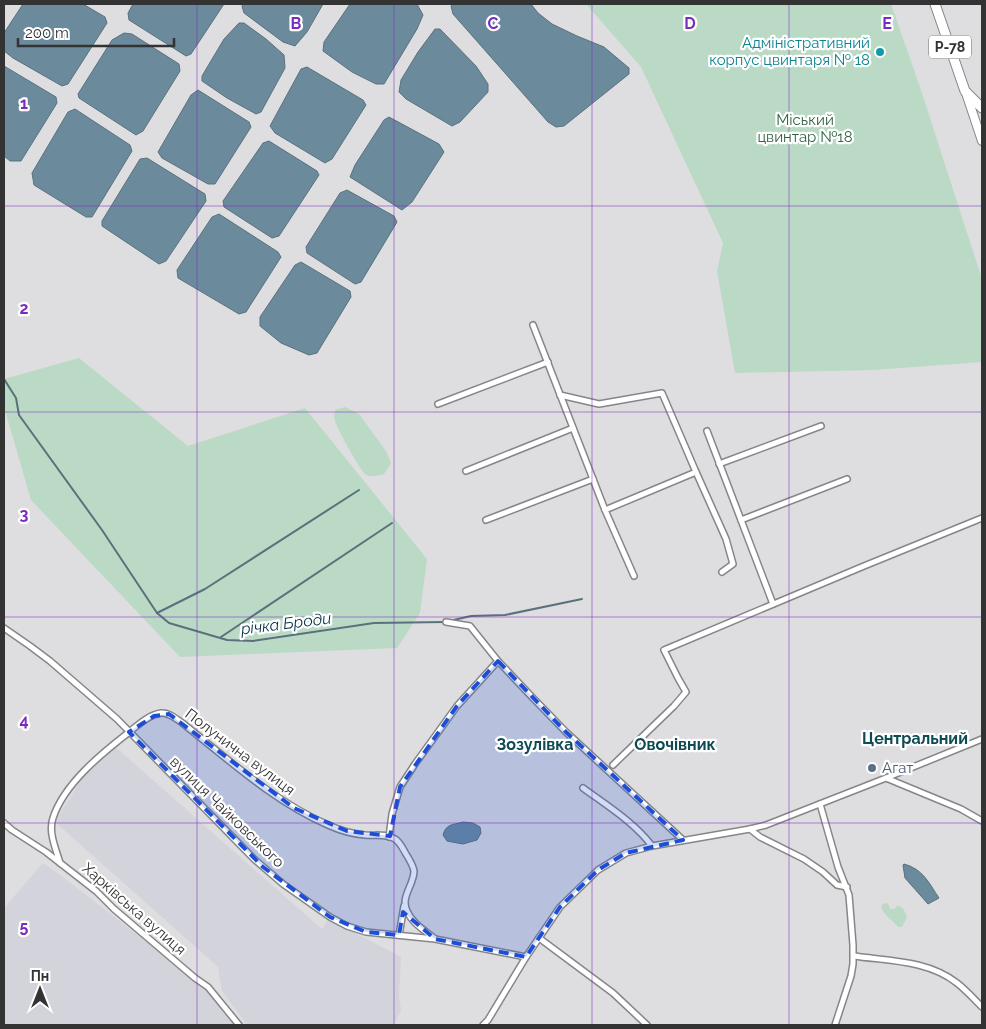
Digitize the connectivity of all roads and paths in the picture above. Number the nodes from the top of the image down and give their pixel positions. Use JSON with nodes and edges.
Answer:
{"nodes":[{"id":1,"x":935,"y":4,"type":"edge"},
{"id":2,"x":965,"y":91,"type":"junction"},
{"id":3,"x":982,"y":108,"type":"edge"},
{"id":4,"x":982,"y":141,"type":"edge"},
{"id":5,"x":533,"y":325,"type":"dead end"},
{"id":6,"x":548,"y":362,"type":"junction"},
{"id":7,"x":560,"y":395,"type":"junction"},
{"id":8,"x":438,"y":404,"type":"dead end"},
{"id":9,"x":821,"y":426,"type":"dead end"},
{"id":10,"x":573,"y":428,"type":"junction"},
{"id":11,"x":707,"y":431,"type":"dead end"},
{"id":12,"x":719,"y":464,"type":"junction"},
{"id":13,"x":466,"y":471,"type":"dead end"},
{"id":14,"x":696,"y":472,"type":"junction"},
{"id":15,"x":593,"y":479,"type":"junction"},
{"id":16,"x":847,"y":479,"type":"dead end"},
{"id":17,"x":605,"y":510,"type":"junction"},
{"id":18,"x":982,"y":518,"type":"edge"},
{"id":19,"x":486,"y":520,"type":"dead end"},
{"id":20,"x":741,"y":520,"type":"junction"},
{"id":21,"x":722,"y":572,"type":"dead end"},
{"id":22,"x":634,"y":576,"type":"dead end"},
{"id":23,"x":773,"y":604,"type":"junction"},
{"id":24,"x":446,"y":622,"type":"dead end"},
{"id":25,"x":4,"y":628,"type":"edge"},
{"id":26,"x":498,"y":661,"type":"junction"},
{"id":27,"x":129,"y":732,"type":"junction"},
{"id":28,"x":982,"y":739,"type":"edge"},
{"id":29,"x":613,"y":765,"type":"dead end"},
{"id":30,"x":886,"y":778,"type":"junction"},
{"id":31,"x":583,"y":788,"type":"dead end"},
{"id":32,"x":820,"y":804,"type":"junction"},
{"id":33,"x":982,"y":821,"type":"edge"},
{"id":34,"x":4,"y":823,"type":"edge"},
{"id":35,"x":750,"y":829,"type":"junction"},
{"id":36,"x":389,"y":837,"type":"junction"},
{"id":37,"x":683,"y":840,"type":"junction"},
{"id":38,"x":652,"y":846,"type":"junction"},
{"id":39,"x":60,"y":863,"type":"junction"},
{"id":40,"x":846,"y":887,"type":"junction"},
{"id":41,"x":405,"y":900,"type":"junction"},
{"id":42,"x":399,"y":935,"type":"junction"},
{"id":43,"x":539,"y":938,"type":"junction"},
{"id":44,"x":435,"y":939,"type":"junction"},
{"id":45,"x":854,"y":956,"type":"junction"},
{"id":46,"x":526,"y":957,"type":"junction"},
{"id":47,"x":982,"y":1007,"type":"edge"},
{"id":48,"x":239,"y":1025,"type":"edge"},
{"id":49,"x":483,"y":1025,"type":"edge"},
{"id":50,"x":647,"y":1025,"type":"edge"},
{"id":51,"x":836,"y":1025,"type":"edge"}],
"edges":[{"from":1,"to":2,"type":"highway","number":"Р-78"},
{"from":2,"to":3,"type":"highway"},
{"from":2,"to":4,"type":"main road","number":"Р-78"},
{"from":5,"to":6,"type":"street"},
{"from":6,"to":7,"type":"street"},
{"from":6,"to":8,"type":"street"},
{"from":7,"to":10,"type":"street"},
{"from":7,"to":14,"type":"street"},
{"from":9,"to":12,"type":"street"},
{"from":10,"to":13,"type":"street"},
{"from":10,"to":15,"type":"street"},
{"from":11,"to":12,"type":"street"},
{"from":12,"to":20,"type":"street"},
{"from":14,"to":17,"type":"street"},
{"from":14,"to":21,"type":"street"},
{"from":15,"to":17,"type":"street"},
{"from":15,"to":19,"type":"street"},
{"from":16,"to":20,"type":"street"},
{"from":17,"to":22,"type":"street"},
{"from":18,"to":23,"type":"street"},
{"from":20,"to":23,"type":"street"},
{"from":23,"to":29,"type":"street"},
{"from":24,"to":26,"type":"street"},
{"from":25,"to":27,"type":"street","name":"вулиця Чайковського"},
{"from":26,"to":36,"type":"street"},
{"from":26,"to":37,"type":"street"},
{"from":27,"to":36,"type":"street","name":"Полунична вулиця"},
{"from":27,"to":39,"type":"street","name":"Полунична вулиця"},
{"from":27,"to":42,"type":"street","name":"вулиця Чайковського"},
{"from":28,"to":30,"type":"street"},
{"from":30,"to":32,"type":"street"},
{"from":30,"to":33,"type":"street"},
{"from":31,"to":38,"type":"street"},
{"from":32,"to":35,"type":"street"},
{"from":32,"to":40,"type":"street"},
{"from":34,"to":39,"type":"street","name":"Харківська вулиця"},
{"from":35,"to":37,"type":"street"},
{"from":35,"to":40,"type":"street"},
{"from":36,"to":41,"type":"street"},
{"from":37,"to":38,"type":"street"},
{"from":38,"to":43,"type":"street"},
{"from":39,"to":48,"type":"street","name":"Харківська вулиця"},
{"from":40,"to":45,"type":"street"},
{"from":41,"to":42,"type":"street"},
{"from":41,"to":44,"type":"street"},
{"from":42,"to":44,"type":"street","name":"вулиця Чайковського"},
{"from":43,"to":46,"type":"street"},
{"from":43,"to":50,"type":"street"},
{"from":44,"to":46,"type":"street","name":"вулиця Чайковського"},
{"from":45,"to":47,"type":"street"},
{"from":45,"to":51,"type":"street"},
{"from":46,"to":49,"type":"street"}]}
